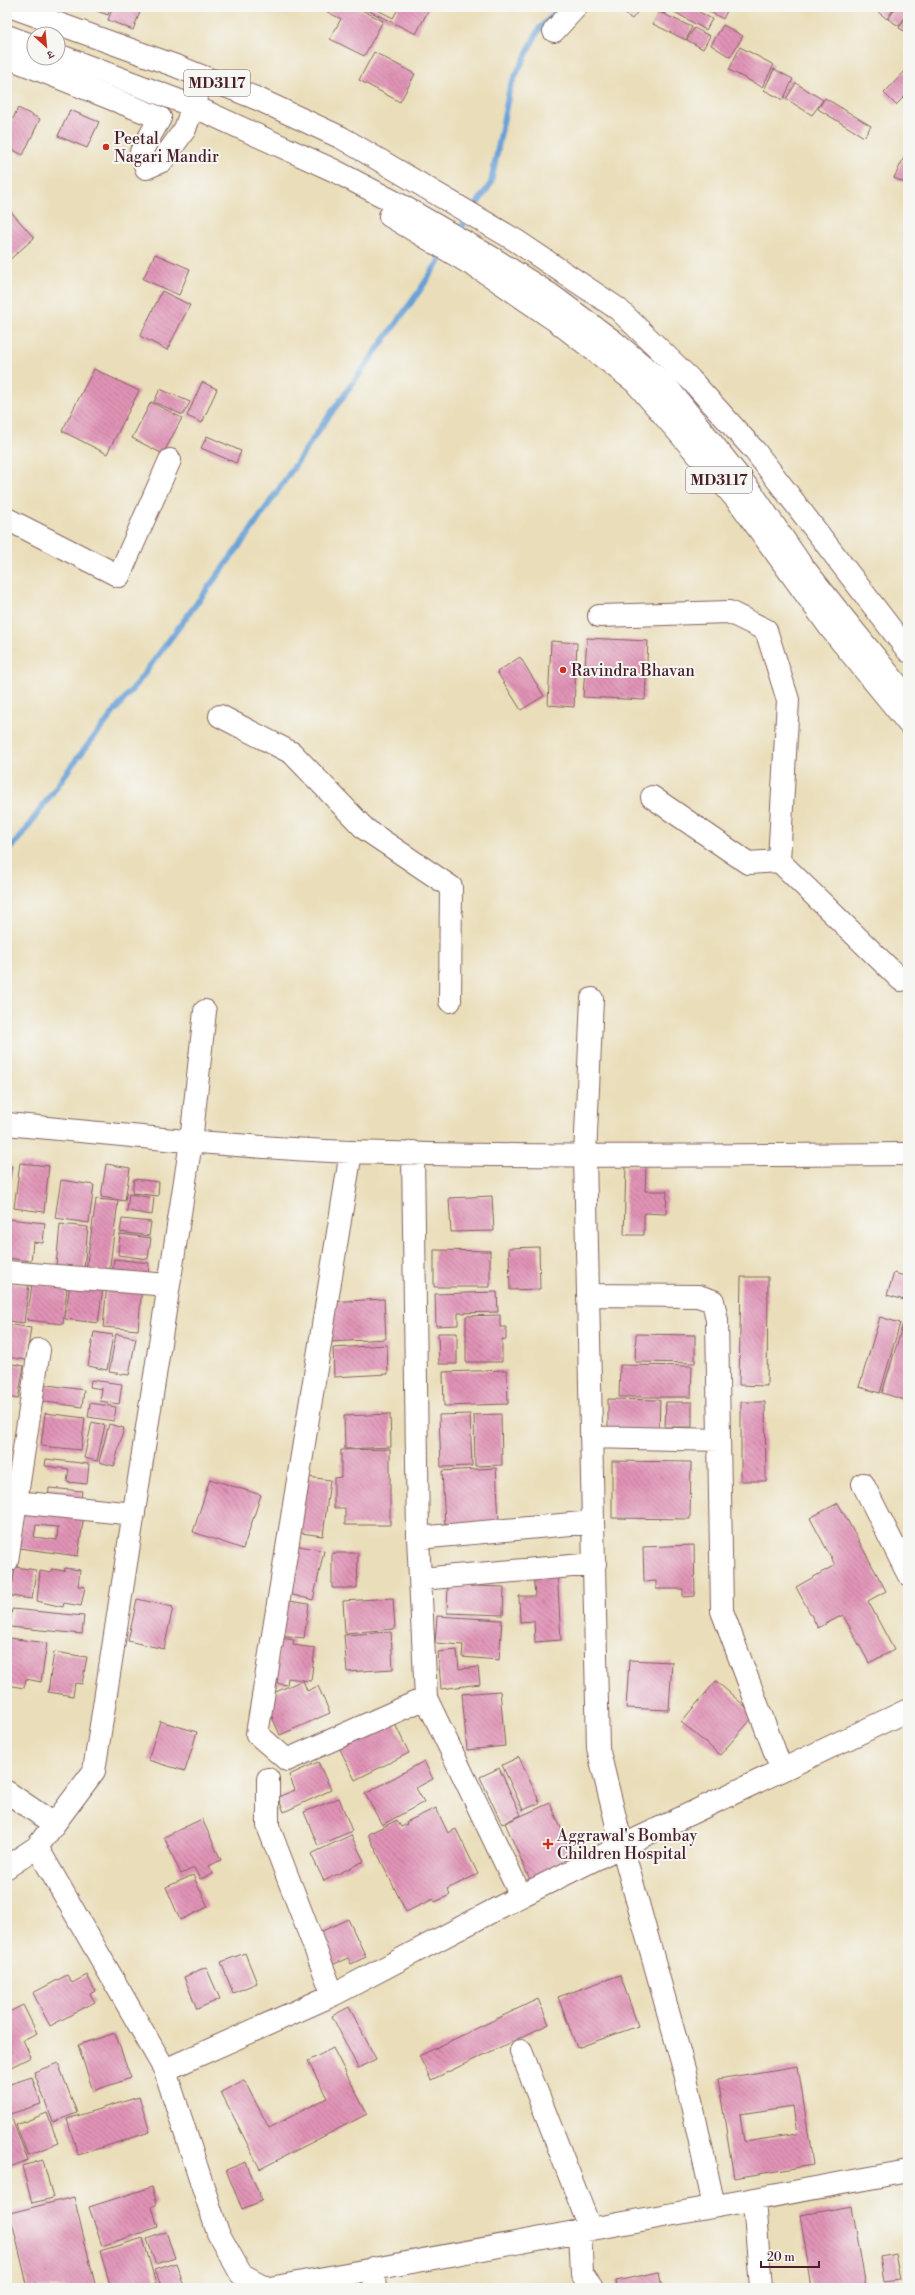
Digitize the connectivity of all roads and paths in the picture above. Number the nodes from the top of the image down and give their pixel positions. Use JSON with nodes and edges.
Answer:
{"nodes":[{"id":1,"x":12,"y":7,"type":"edge"},
{"id":2,"x":576,"y":7,"type":"edge"},
{"id":3,"x":554,"y":31,"type":"dead end"},
{"id":4,"x":7,"y":36,"type":"edge"},
{"id":5,"x":26,"y":43,"type":"edge"},
{"id":6,"x":7,"y":57,"type":"edge"},
{"id":7,"x":66,"y":58,"type":"edge"},
{"id":8,"x":203,"y":77,"type":"junction"},
{"id":9,"x":193,"y":106,"type":"junction"},
{"id":10,"x":492,"y":268,"type":"junction"},
{"id":11,"x":170,"y":460,"type":"dead end"},
{"id":12,"x":7,"y":519,"type":"edge"},
{"id":13,"x":599,"y":616,"type":"dead end"},
{"id":14,"x":908,"y":651,"type":"edge"},
{"id":15,"x":908,"y":698,"type":"edge"},
{"id":16,"x":220,"y":716,"type":"dead end"},
{"id":17,"x":908,"y":723,"type":"edge"},
{"id":18,"x":652,"y":797,"type":"dead end"},
{"id":19,"x":779,"y":861,"type":"junction"},
{"id":20,"x":901,"y":980,"type":"dead end"},
{"id":21,"x":592,"y":999,"type":"dead end"},
{"id":22,"x":450,"y":1001,"type":"dead end"},
{"id":23,"x":205,"y":1011,"type":"dead end"},
{"id":24,"x":7,"y":1124,"type":"edge"},
{"id":25,"x":191,"y":1142,"type":"junction"},
{"id":26,"x":351,"y":1152,"type":"junction"},
{"id":27,"x":413,"y":1152,"type":"junction"},
{"id":28,"x":908,"y":1154,"type":"edge"},
{"id":29,"x":585,"y":1156,"type":"junction"},
{"id":30,"x":7,"y":1272,"type":"edge"},
{"id":31,"x":168,"y":1285,"type":"junction"},
{"id":32,"x":588,"y":1295,"type":"junction"},
{"id":33,"x":39,"y":1350,"type":"dead end"},
{"id":34,"x":591,"y":1437,"type":"junction"},
{"id":35,"x":720,"y":1440,"type":"junction"},
{"id":36,"x":863,"y":1484,"type":"dead end"},
{"id":37,"x":12,"y":1501,"type":"edge"},
{"id":38,"x":134,"y":1514,"type":"junction"},
{"id":39,"x":593,"y":1522,"type":"junction"},
{"id":40,"x":418,"y":1538,"type":"junction"},
{"id":41,"x":7,"y":1561,"type":"edge"},
{"id":42,"x":595,"y":1564,"type":"junction"},
{"id":43,"x":908,"y":1574,"type":"edge"},
{"id":44,"x":420,"y":1579,"type":"junction"},
{"id":45,"x":426,"y":1698,"type":"junction"},
{"id":46,"x":908,"y":1710,"type":"edge"},
{"id":47,"x":782,"y":1768,"type":"junction"},
{"id":48,"x":268,"y":1779,"type":"dead end"},
{"id":49,"x":7,"y":1792,"type":"edge"},
{"id":50,"x":54,"y":1824,"type":"junction"},
{"id":51,"x":622,"y":1846,"type":"junction"},
{"id":52,"x":37,"y":1847,"type":"junction"},
{"id":53,"x":7,"y":1867,"type":"edge"},
{"id":54,"x":521,"y":1896,"type":"junction"},
{"id":55,"x":333,"y":1995,"type":"junction"},
{"id":56,"x":521,"y":2052,"type":"dead end"},
{"id":57,"x":165,"y":2070,"type":"junction"},
{"id":58,"x":908,"y":2171,"type":"edge"},
{"id":59,"x":754,"y":2201,"type":"junction"},
{"id":60,"x":714,"y":2206,"type":"junction"},
{"id":61,"x":585,"y":2229,"type":"junction"},
{"id":62,"x":374,"y":2278,"type":"edge"},
{"id":63,"x":583,"y":2283,"type":"edge"},
{"id":64,"x":268,"y":2288,"type":"edge"},
{"id":65,"x":761,"y":2288,"type":"edge"}],
"edges":[{"from":1,"to":8,"type":"street","number":"MD3117"},
{"from":2,"to":3,"type":"street"},
{"from":4,"to":5,"type":"street"},
{"from":6,"to":9,"type":"street"},
{"from":7,"to":9,"type":"street"},
{"from":8,"to":9,"type":"street"},
{"from":8,"to":14,"type":"street","number":"MD3117"},
{"from":9,"to":10,"type":"street","number":"MD3117"},
{"from":10,"to":15,"type":"street"},
{"from":10,"to":17,"type":"street","number":"MD3117"},
{"from":11,"to":12,"type":"street"},
{"from":13,"to":19,"type":"street"},
{"from":16,"to":22,"type":"street"},
{"from":18,"to":19,"type":"street"},
{"from":19,"to":20,"type":"street"},
{"from":21,"to":29,"type":"street"},
{"from":23,"to":25,"type":"street"},
{"from":24,"to":25,"type":"street"},
{"from":25,"to":26,"type":"street"},
{"from":25,"to":31,"type":"street"},
{"from":26,"to":27,"type":"street"},
{"from":26,"to":45,"type":"street"},
{"from":27,"to":29,"type":"street"},
{"from":27,"to":40,"type":"street"},
{"from":28,"to":29,"type":"street"},
{"from":29,"to":32,"type":"street"},
{"from":30,"to":31,"type":"street"},
{"from":31,"to":38,"type":"street"},
{"from":32,"to":34,"type":"street"},
{"from":32,"to":35,"type":"street"},
{"from":33,"to":37,"type":"street"},
{"from":34,"to":35,"type":"street"},
{"from":34,"to":39,"type":"street"},
{"from":35,"to":47,"type":"street"},
{"from":36,"to":43,"type":"street"},
{"from":37,"to":38,"type":"street"},
{"from":37,"to":41,"type":"street"},
{"from":38,"to":50,"type":"street"},
{"from":39,"to":40,"type":"street"},
{"from":39,"to":42,"type":"street"},
{"from":40,"to":44,"type":"street"},
{"from":42,"to":44,"type":"street"},
{"from":42,"to":51,"type":"street"},
{"from":44,"to":45,"type":"street"},
{"from":45,"to":54,"type":"street"},
{"from":46,"to":47,"type":"street"},
{"from":47,"to":51,"type":"street"},
{"from":48,"to":55,"type":"street"},
{"from":49,"to":50,"type":"street"},
{"from":50,"to":52,"type":"street"},
{"from":51,"to":54,"type":"street"},
{"from":51,"to":60,"type":"street"},
{"from":52,"to":53,"type":"street"},
{"from":52,"to":57,"type":"street"},
{"from":54,"to":55,"type":"street"},
{"from":55,"to":57,"type":"street"},
{"from":56,"to":61,"type":"street"},
{"from":57,"to":64,"type":"street"},
{"from":58,"to":59,"type":"street"},
{"from":59,"to":60,"type":"street"},
{"from":59,"to":65,"type":"street"},
{"from":60,"to":61,"type":"street"},
{"from":61,"to":62,"type":"street"},
{"from":61,"to":63,"type":"street"},
{"from":62,"to":64,"type":"street"}]}
